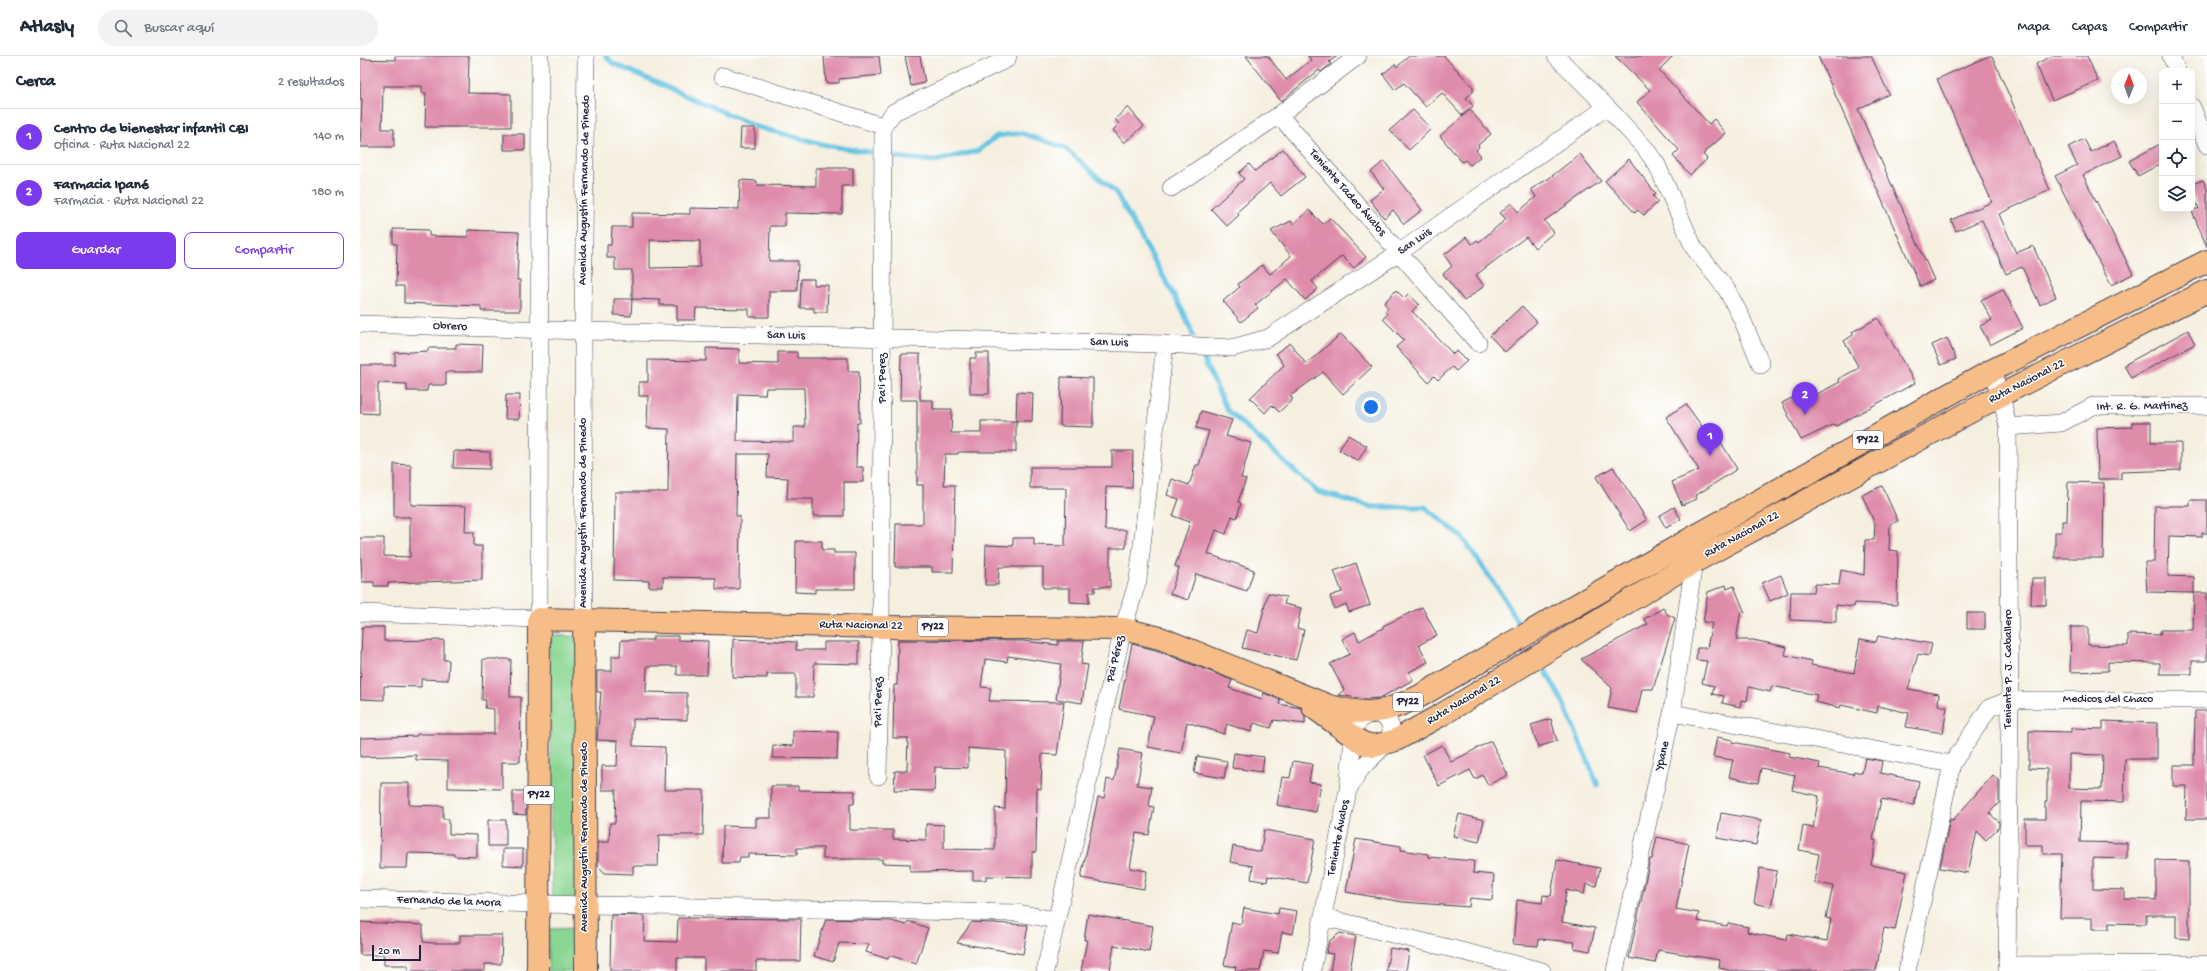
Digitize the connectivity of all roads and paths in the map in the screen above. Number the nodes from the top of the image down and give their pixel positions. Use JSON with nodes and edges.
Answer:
{"nodes":[{"id":1,"x":540,"y":56,"type":"edge"},
{"id":2,"x":586,"y":56,"type":"edge"},
{"id":3,"x":1008,"y":56,"type":"edge"},
{"id":4,"x":1358,"y":56,"type":"edge"},
{"id":5,"x":1556,"y":56,"type":"edge"},
{"id":6,"x":2171,"y":56,"type":"edge"},
{"id":7,"x":2176,"y":68,"type":"edge"},
{"id":8,"x":723,"y":76,"type":"dead end"},
{"id":9,"x":1607,"y":107,"type":"junction"},
{"id":10,"x":1279,"y":115,"type":"junction"},
{"id":11,"x":2195,"y":115,"type":"edge"},
{"id":12,"x":883,"y":126,"type":"junction"},
{"id":13,"x":2207,"y":145,"type":"edge"},
{"id":14,"x":1171,"y":188,"type":"dead end"},
{"id":15,"x":1400,"y":252,"type":"junction"},
{"id":16,"x":2207,"y":261,"type":"edge"},
{"id":17,"x":2207,"y":290,"type":"edge"},
{"id":18,"x":360,"y":324,"type":"edge"},
{"id":19,"x":539,"y":330,"type":"junction"},
{"id":20,"x":583,"y":331,"type":"junction"},
{"id":21,"x":883,"y":338,"type":"junction"},
{"id":22,"x":1478,"y":343,"type":"dead end"},
{"id":23,"x":1165,"y":344,"type":"junction"},
{"id":24,"x":1761,"y":366,"type":"dead end"},
{"id":25,"x":1991,"y":371,"type":"junction"},
{"id":26,"x":2001,"y":395,"type":"junction"},
{"id":27,"x":2207,"y":406,"type":"edge"},
{"id":28,"x":2008,"y":427,"type":"junction"},
{"id":29,"x":1692,"y":538,"type":"junction"},
{"id":30,"x":1694,"y":562,"type":"junction"},
{"id":31,"x":360,"y":613,"type":"edge"},
{"id":32,"x":539,"y":619,"type":"junction"},
{"id":33,"x":584,"y":619,"type":"junction"},
{"id":34,"x":881,"y":627,"type":"junction"},
{"id":35,"x":1123,"y":628,"type":"junction"},
{"id":36,"x":1291,"y":692,"type":"junction"},
{"id":37,"x":2010,"y":700,"type":"junction"},
{"id":38,"x":2207,"y":700,"type":"edge"},
{"id":39,"x":1373,"y":713,"type":"junction"},
{"id":40,"x":1672,"y":713,"type":"junction"},
{"id":41,"x":1353,"y":737,"type":"junction"},
{"id":42,"x":1385,"y":744,"type":"junction"},
{"id":43,"x":1952,"y":764,"type":"junction"},
{"id":44,"x":878,"y":776,"type":"dead end"},
{"id":45,"x":1348,"y":790,"type":"junction"},
{"id":46,"x":360,"y":899,"type":"edge"},
{"id":47,"x":538,"y":904,"type":"junction"},
{"id":48,"x":586,"y":904,"type":"junction"},
{"id":49,"x":1323,"y":917,"type":"junction"},
{"id":50,"x":1055,"y":920,"type":"junction"},
{"id":51,"x":2207,"y":964,"type":"edge"},
{"id":52,"x":2007,"y":968,"type":"edge"},
{"id":53,"x":538,"y":971,"type":"edge"},
{"id":54,"x":586,"y":971,"type":"edge"},
{"id":55,"x":1045,"y":971,"type":"edge"},
{"id":56,"x":1312,"y":971,"type":"edge"},
{"id":57,"x":1542,"y":971,"type":"edge"},
{"id":58,"x":1615,"y":971,"type":"edge"},
{"id":59,"x":1907,"y":971,"type":"edge"}],
"edges":[{"from":1,"to":19,"type":"street"},
{"from":2,"to":20,"type":"street","name":"Avenida Augustín Fernando de Pinedo"},
{"from":3,"to":12,"type":"street"},
{"from":4,"to":10,"type":"street"},
{"from":5,"to":9,"type":"street"},
{"from":6,"to":7,"type":"street"},
{"from":8,"to":12,"type":"street"},
{"from":9,"to":15,"type":"street","name":"San Luis"},
{"from":9,"to":24,"type":"street"},
{"from":10,"to":14,"type":"street"},
{"from":10,"to":15,"type":"street","name":"Teniente Tadeo Ávalos"},
{"from":11,"to":13,"type":"street"},
{"from":12,"to":21,"type":"street","name":"Pa'i Perez"},
{"from":15,"to":22,"type":"street","name":"Teniente Tadeo Ávalos"},
{"from":15,"to":23,"type":"street","name":"San Luis"},
{"from":16,"to":25,"type":"highway","name":"Ruta Nacional 22","number":"PY22"},
{"from":17,"to":26,"type":"highway","name":"Ruta Nacional 22","number":"PY22"},
{"from":18,"to":19,"type":"street","name":"Obrero"},
{"from":19,"to":20,"type":"street","name":"San Luis"},
{"from":19,"to":32,"type":"street"},
{"from":20,"to":21,"type":"street","name":"San Luis"},
{"from":20,"to":33,"type":"street","name":"Avenida Augustín Fernando de Pinedo"},
{"from":21,"to":23,"type":"street","name":"San Luis"},
{"from":21,"to":34,"type":"street","name":"Pa'i Perez"},
{"from":23,"to":35,"type":"street","name":"Pai Pérez"},
{"from":25,"to":26,"type":"street","name":"Teniente P. J. Caballero"},
{"from":25,"to":29,"type":"highway","name":"Ruta Nacional 22","number":"PY22"},
{"from":26,"to":28,"type":"street","name":"Teniente P. J. Caballero"},
{"from":26,"to":30,"type":"highway","name":"Ruta Nacional 22","number":"PY22"},
{"from":27,"to":28,"type":"street","name":"Int. R. G. Martinez"},
{"from":28,"to":37,"type":"street","name":"Teniente P. J. Caballero"},
{"from":29,"to":30,"type":"street","name":"Ypane"},
{"from":29,"to":39,"type":"highway","name":"Ruta Nacional 22","number":"PY22"},
{"from":30,"to":40,"type":"street","name":"Ypane"},
{"from":30,"to":42,"type":"highway","name":"Ruta Nacional 22","number":"PY22"},
{"from":31,"to":32,"type":"street"},
{"from":32,"to":33,"type":"highway","name":"Ruta Nacional 22","number":"PY22"},
{"from":32,"to":47,"type":"highway","number":"PY22"},
{"from":33,"to":34,"type":"highway","name":"Ruta Nacional 22","number":"PY22"},
{"from":33,"to":48,"type":"highway","name":"Avenida Augustín Fernando de Pinedo"},
{"from":34,"to":35,"type":"highway","name":"Ruta Nacional 22","number":"PY22"},
{"from":34,"to":44,"type":"street","name":"Pa'i Perez"},
{"from":35,"to":36,"type":"highway","name":"Ruta Nacional 22","number":"PY22"},
{"from":35,"to":50,"type":"street","name":"Pai Pérez"},
{"from":36,"to":39,"type":"highway","name":"Ruta Nacional 22","number":"PY22"},
{"from":36,"to":41,"type":"highway","name":"Ruta Nacional 22","number":"PY22"},
{"from":37,"to":38,"type":"street","name":"Medicos del Chaco"},
{"from":37,"to":43,"type":"street"},
{"from":37,"to":52,"type":"street","name":"Teniente P. J. Caballero"},
{"from":39,"to":41,"type":"street","name":"Teniente Ávalos"},
{"from":39,"to":42,"type":"street"},
{"from":40,"to":43,"type":"street"},
{"from":40,"to":58,"type":"street","name":"Ypane"},
{"from":41,"to":42,"type":"highway","name":"Ruta Nacional 22","number":"PY22"},
{"from":41,"to":45,"type":"street","name":"Teniente Ávalos"},
{"from":42,"to":45,"type":"street"},
{"from":43,"to":59,"type":"street"},
{"from":45,"to":49,"type":"street","name":"Teniente Ávalos"},
{"from":46,"to":47,"type":"street","name":"Fernando de la Mora"},
{"from":47,"to":48,"type":"street","name":"Fernando de la Mora"},
{"from":47,"to":53,"type":"highway","number":"PY22"},
{"from":48,"to":50,"type":"street","name":"Fernando de la Mora"},
{"from":48,"to":54,"type":"highway","name":"Avenida Augustín Fernando de Pinedo"},
{"from":49,"to":56,"type":"street","name":"Teniente Ávalos"},
{"from":49,"to":57,"type":"street"},
{"from":50,"to":55,"type":"street","name":"Pai Pérez"},
{"from":51,"to":52,"type":"street"}]}
